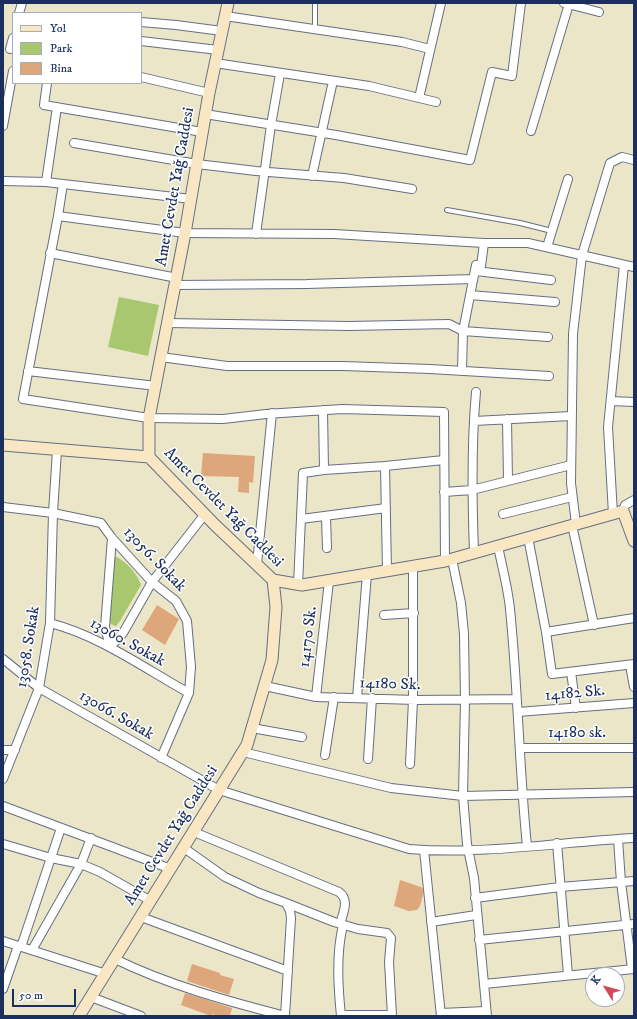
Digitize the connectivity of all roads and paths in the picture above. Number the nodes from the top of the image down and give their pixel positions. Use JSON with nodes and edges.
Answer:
{"nodes":[{"id":1,"x":228,"y":3,"type":"edge"},
{"id":2,"x":315,"y":3,"type":"edge"},
{"id":3,"x":441,"y":3,"type":"edge"},
{"id":4,"x":521,"y":3,"type":"edge"},
{"id":5,"x":566,"y":4,"type":"edge"},
{"id":6,"x":599,"y":12,"type":"dead end"},
{"id":7,"x":225,"y":16,"type":"junction"},
{"id":8,"x":142,"y":22,"type":"edge"},
{"id":9,"x":315,"y":30,"type":"junction"},
{"id":10,"x":222,"y":31,"type":"junction"},
{"id":11,"x":142,"y":41,"type":"edge"},
{"id":12,"x":430,"y":49,"type":"junction"},
{"id":13,"x":218,"y":50,"type":"junction"},
{"id":14,"x":215,"y":63,"type":"junction"},
{"id":15,"x":280,"y":74,"type":"junction"},
{"id":16,"x":12,"y":76,"type":"edge"},
{"id":17,"x":142,"y":77,"type":"edge"},
{"id":18,"x":333,"y":81,"type":"junction"},
{"id":19,"x":47,"y":84,"type":"edge"},
{"id":20,"x":209,"y":93,"type":"junction"},
{"id":21,"x":419,"y":98,"type":"junction"},
{"id":22,"x":436,"y":102,"type":"dead end"},
{"id":23,"x":57,"y":107,"type":"junction"},
{"id":24,"x":205,"y":114,"type":"junction"},
{"id":25,"x":271,"y":125,"type":"junction"},
{"id":26,"x":3,"y":126,"type":"edge"},
{"id":27,"x":531,"y":131,"type":"dead end"},
{"id":28,"x":202,"y":132,"type":"junction"},
{"id":29,"x":321,"y":132,"type":"junction"},
{"id":30,"x":74,"y":143,"type":"dead end"},
{"id":31,"x":634,"y":160,"type":"edge"},
{"id":32,"x":197,"y":164,"type":"junction"},
{"id":33,"x":264,"y":172,"type":"junction"},
{"id":34,"x":312,"y":176,"type":"junction"},
{"id":35,"x":568,"y":179,"type":"dead end"},
{"id":36,"x":3,"y":181,"type":"edge"},
{"id":37,"x":46,"y":182,"type":"junction"},
{"id":38,"x":63,"y":184,"type":"junction"},
{"id":39,"x":412,"y":189,"type":"dead end"},
{"id":40,"x":191,"y":198,"type":"junction"},
{"id":41,"x":447,"y":210,"type":"dead end"},
{"id":42,"x":58,"y":216,"type":"junction"},
{"id":43,"x":552,"y":231,"type":"junction"},
{"id":44,"x":185,"y":233,"type":"junction"},
{"id":45,"x":256,"y":234,"type":"junction"},
{"id":46,"x":484,"y":243,"type":"junction"},
{"id":47,"x":547,"y":247,"type":"junction"},
{"id":48,"x":50,"y":253,"type":"junction"},
{"id":49,"x":582,"y":255,"type":"junction"},
{"id":50,"x":624,"y":265,"type":"junction"},
{"id":51,"x":634,"y":267,"type":"edge"},
{"id":52,"x":476,"y":271,"type":"junction"},
{"id":53,"x":473,"y":279,"type":"junction"},
{"id":54,"x":551,"y":280,"type":"dead end"},
{"id":55,"x":176,"y":281,"type":"junction"},
{"id":56,"x":470,"y":295,"type":"junction"},
{"id":57,"x":555,"y":302,"type":"dead end"},
{"id":58,"x":168,"y":323,"type":"junction"},
{"id":59,"x":464,"y":332,"type":"junction"},
{"id":60,"x":548,"y":337,"type":"dead end"},
{"id":61,"x":161,"y":357,"type":"junction"},
{"id":62,"x":28,"y":371,"type":"junction"},
{"id":63,"x":462,"y":371,"type":"junction"},
{"id":64,"x":549,"y":376,"type":"dead end"},
{"id":65,"x":156,"y":386,"type":"junction"},
{"id":66,"x":476,"y":392,"type":"dead end"},
{"id":67,"x":611,"y":401,"type":"junction"},
{"id":68,"x":634,"y":402,"type":"edge"},
{"id":69,"x":323,"y":410,"type":"junction"},
{"id":70,"x":272,"y":413,"type":"junction"},
{"id":71,"x":571,"y":416,"type":"junction"},
{"id":72,"x":149,"y":418,"type":"junction"},
{"id":73,"x":507,"y":419,"type":"junction"},
{"id":74,"x":474,"y":421,"type":"junction"},
{"id":75,"x":3,"y":445,"type":"edge"},
{"id":76,"x":58,"y":450,"type":"junction"},
{"id":77,"x":149,"y":457,"type":"junction"},
{"id":78,"x":444,"y":460,"type":"junction"},
{"id":79,"x":571,"y":465,"type":"junction"},
{"id":80,"x":385,"y":466,"type":"junction"},
{"id":81,"x":324,"y":470,"type":"junction"},
{"id":82,"x":508,"y":481,"type":"junction"},
{"id":83,"x":472,"y":490,"type":"junction"},
{"id":84,"x":444,"y":492,"type":"junction"},
{"id":85,"x":572,"y":497,"type":"junction"},
{"id":86,"x":634,"y":500,"type":"edge"},
{"id":87,"x":3,"y":507,"type":"edge"},
{"id":88,"x":386,"y":508,"type":"junction"},
{"id":89,"x":53,"y":513,"type":"junction"},
{"id":90,"x":618,"y":513,"type":"junction"},
{"id":91,"x":204,"y":514,"type":"junction"},
{"id":92,"x":503,"y":514,"type":"dead end"},
{"id":93,"x":326,"y":517,"type":"junction"},
{"id":94,"x":301,"y":519,"type":"junction"},
{"id":95,"x":574,"y":525,"type":"junction"},
{"id":96,"x":528,"y":537,"type":"junction"},
{"id":97,"x":112,"y":538,"type":"junction"},
{"id":98,"x":634,"y":541,"type":"edge"},
{"id":99,"x":498,"y":546,"type":"junction"},
{"id":100,"x":327,"y":548,"type":"dead end"},
{"id":101,"x":474,"y":552,"type":"junction"},
{"id":102,"x":448,"y":560,"type":"junction"},
{"id":103,"x":256,"y":564,"type":"junction"},
{"id":104,"x":413,"y":566,"type":"junction"},
{"id":105,"x":387,"y":571,"type":"junction"},
{"id":106,"x":367,"y":574,"type":"junction"},
{"id":107,"x":273,"y":580,"type":"junction"},
{"id":108,"x":329,"y":581,"type":"junction"},
{"id":109,"x":152,"y":582,"type":"junction"},
{"id":110,"x":298,"y":585,"type":"junction"},
{"id":111,"x":414,"y":613,"type":"junction"},
{"id":112,"x":384,"y":615,"type":"dead end"},
{"id":113,"x":634,"y":618,"type":"edge"},
{"id":114,"x":50,"y":623,"type":"junction"},
{"id":115,"x":594,"y":625,"type":"junction"},
{"id":116,"x":546,"y":632,"type":"junction"},
{"id":117,"x":110,"y":647,"type":"junction"},
{"id":118,"x":3,"y":659,"type":"edge"},
{"id":119,"x":632,"y":665,"type":"edge"},
{"id":120,"x":571,"y":672,"type":"junction"},
{"id":121,"x":265,"y":686,"type":"junction"},
{"id":122,"x":634,"y":687,"type":"edge"},
{"id":123,"x":39,"y":688,"type":"junction"},
{"id":124,"x":188,"y":693,"type":"junction"},
{"id":125,"x":316,"y":697,"type":"junction"},
{"id":126,"x":334,"y":697,"type":"junction"},
{"id":127,"x":357,"y":698,"type":"junction"},
{"id":128,"x":372,"y":698,"type":"junction"},
{"id":129,"x":516,"y":699,"type":"junction"},
{"id":130,"x":413,"y":700,"type":"junction"},
{"id":131,"x":465,"y":700,"type":"junction"},
{"id":132,"x":634,"y":703,"type":"edge"},
{"id":133,"x":576,"y":708,"type":"junction"},
{"id":134,"x":518,"y":712,"type":"junction"},
{"id":135,"x":252,"y":728,"type":"junction"},
{"id":136,"x":302,"y":737,"type":"dead end"},
{"id":137,"x":520,"y":748,"type":"junction"},
{"id":138,"x":634,"y":748,"type":"edge"},
{"id":139,"x":3,"y":750,"type":"edge"},
{"id":140,"x":15,"y":750,"type":"junction"},
{"id":141,"x":243,"y":752,"type":"junction"},
{"id":142,"x":325,"y":755,"type":"dead end"},
{"id":143,"x":161,"y":758,"type":"junction"},
{"id":144,"x":368,"y":759,"type":"dead end"},
{"id":145,"x":410,"y":764,"type":"dead end"},
{"id":146,"x":3,"y":779,"type":"edge"},
{"id":147,"x":219,"y":790,"type":"junction"},
{"id":148,"x":634,"y":792,"type":"edge"},
{"id":149,"x":522,"y":795,"type":"junction"},
{"id":150,"x":463,"y":796,"type":"junction"},
{"id":151,"x":3,"y":806,"type":"edge"},
{"id":152,"x":61,"y":828,"type":"junction"},
{"id":153,"x":194,"y":832,"type":"junction"},
{"id":154,"x":91,"y":838,"type":"junction"},
{"id":155,"x":634,"y":838,"type":"edge"},
{"id":156,"x":618,"y":839,"type":"junction"},
{"id":157,"x":557,"y":843,"type":"junction"},
{"id":158,"x":3,"y":844,"type":"edge"},
{"id":159,"x":527,"y":846,"type":"junction"},
{"id":160,"x":184,"y":848,"type":"junction"},
{"id":161,"x":424,"y":850,"type":"junction"},
{"id":162,"x":468,"y":851,"type":"junction"},
{"id":163,"x":51,"y":858,"type":"junction"},
{"id":164,"x":81,"y":864,"type":"junction"},
{"id":165,"x":171,"y":869,"type":"junction"},
{"id":166,"x":634,"y":881,"type":"edge"},
{"id":167,"x":621,"y":882,"type":"junction"},
{"id":168,"x":560,"y":887,"type":"junction"},
{"id":169,"x":475,"y":898,"type":"junction"},
{"id":170,"x":151,"y":901,"type":"junction"},
{"id":171,"x":286,"y":903,"type":"junction"},
{"id":172,"x":476,"y":915,"type":"junction"},
{"id":173,"x":141,"y":917,"type":"junction"},
{"id":174,"x":431,"y":922,"type":"junction"},
{"id":175,"x":342,"y":924,"type":"junction"},
{"id":176,"x":630,"y":925,"type":"edge"},
{"id":177,"x":564,"y":931,"type":"junction"},
{"id":178,"x":479,"y":940,"type":"junction"},
{"id":179,"x":3,"y":941,"type":"edge"},
{"id":180,"x":20,"y":946,"type":"junction"},
{"id":181,"x":32,"y":950,"type":"junction"},
{"id":182,"x":115,"y":959,"type":"junction"},
{"id":183,"x":633,"y":969,"type":"edge"},
{"id":184,"x":288,"y":971,"type":"junction"},
{"id":185,"x":106,"y":974,"type":"junction"},
{"id":186,"x":568,"y":975,"type":"junction"},
{"id":187,"x":484,"y":984,"type":"junction"},
{"id":188,"x":3,"y":989,"type":"edge"},
{"id":189,"x":91,"y":997,"type":"junction"},
{"id":190,"x":486,"y":1013,"type":"edge"},
{"id":191,"x":441,"y":1014,"type":"edge"},
{"id":192,"x":341,"y":1015,"type":"edge"},
{"id":193,"x":392,"y":1015,"type":"edge"},
{"id":194,"x":79,"y":1016,"type":"edge"},
{"id":195,"x":141,"y":1016,"type":"edge"},
{"id":196,"x":285,"y":1016,"type":"edge"}],
"edges":[{"from":1,"to":7,"type":"main road","name":"Amet Cevdet Yağ Caddesi"},
{"from":2,"to":9,"type":"lane"},
{"from":3,"to":12,"type":"street"},
{"from":4,"to":29,"type":"street"},
{"from":5,"to":6,"type":"street"},
{"from":5,"to":27,"type":"street"},
{"from":7,"to":9,"type":"street"},
{"from":7,"to":10,"type":"main road","name":"Amet Cevdet Yağ Caddesi"},
{"from":8,"to":10,"type":"street"},
{"from":9,"to":12,"type":"street"},
{"from":10,"to":13,"type":"main road","name":"Amet Cevdet Yağ Caddesi"},
{"from":11,"to":13,"type":"street"},
{"from":12,"to":21,"type":"street"},
{"from":13,"to":14,"type":"main road","name":"Amet Cevdet Yağ Caddesi"},
{"from":14,"to":15,"type":"street"},
{"from":14,"to":20,"type":"main road","name":"Amet Cevdet Yağ Caddesi"},
{"from":15,"to":18,"type":"street"},
{"from":15,"to":25,"type":"street"},
{"from":16,"to":26,"type":"street"},
{"from":17,"to":20,"type":"street"},
{"from":18,"to":21,"type":"street"},
{"from":18,"to":29,"type":"street"},
{"from":19,"to":23,"type":"street"},
{"from":20,"to":24,"type":"main road","name":"Amet Cevdet Yağ Caddesi"},
{"from":21,"to":22,"type":"street"},
{"from":23,"to":28,"type":"street"},
{"from":23,"to":37,"type":"street"},
{"from":24,"to":25,"type":"street"},
{"from":24,"to":28,"type":"main road","name":"Amet Cevdet Yağ Caddesi"},
{"from":25,"to":29,"type":"street"},
{"from":25,"to":33,"type":"street"},
{"from":28,"to":32,"type":"main road","name":"Amet Cevdet Yağ Caddesi"},
{"from":29,"to":34,"type":"street"},
{"from":30,"to":32,"type":"street"},
{"from":31,"to":49,"type":"street"},
{"from":32,"to":33,"type":"street"},
{"from":32,"to":40,"type":"main road","name":"Amet Cevdet Yağ Caddesi"},
{"from":33,"to":34,"type":"street"},
{"from":33,"to":45,"type":"street"},
{"from":34,"to":39,"type":"street"},
{"from":35,"to":43,"type":"street"},
{"from":36,"to":37,"type":"street"},
{"from":37,"to":38,"type":"street"},
{"from":38,"to":40,"type":"street"},
{"from":38,"to":42,"type":"street"},
{"from":40,"to":44,"type":"main road","name":"Amet Cevdet Yağ Caddesi"},
{"from":41,"to":43,"type":"lane"},
{"from":42,"to":44,"type":"street"},
{"from":42,"to":48,"type":"street"},
{"from":43,"to":47,"type":"street"},
{"from":44,"to":45,"type":"street"},
{"from":44,"to":55,"type":"main road","name":"Amet Cevdet Yağ Caddesi"},
{"from":45,"to":46,"type":"street"},
{"from":46,"to":47,"type":"street"},
{"from":46,"to":52,"type":"street"},
{"from":47,"to":49,"type":"street"},
{"from":48,"to":55,"type":"street"},
{"from":48,"to":62,"type":"street"},
{"from":49,"to":50,"type":"street"},
{"from":49,"to":71,"type":"street"},
{"from":50,"to":51,"type":"street"},
{"from":50,"to":67,"type":"street"},
{"from":52,"to":53,"type":"street"},
{"from":52,"to":54,"type":"street"},
{"from":53,"to":55,"type":"street"},
{"from":53,"to":56,"type":"street"},
{"from":55,"to":58,"type":"main road","name":"Amet Cevdet Yağ Caddesi"},
{"from":56,"to":57,"type":"street"},
{"from":56,"to":59,"type":"street"},
{"from":58,"to":59,"type":"street"},
{"from":58,"to":61,"type":"main road","name":"Amet Cevdet Yağ Caddesi"},
{"from":59,"to":60,"type":"street"},
{"from":59,"to":63,"type":"street"},
{"from":61,"to":63,"type":"street"},
{"from":61,"to":65,"type":"main road","name":"Amet Cevdet Yağ Caddesi"},
{"from":62,"to":65,"type":"street"},
{"from":62,"to":72,"type":"street"},
{"from":63,"to":64,"type":"street"},
{"from":65,"to":72,"type":"main road","name":"Amet Cevdet Yağ Caddesi"},
{"from":66,"to":74,"type":"street"},
{"from":67,"to":68,"type":"street"},
{"from":67,"to":90,"type":"street"},
{"from":69,"to":70,"type":"street"},
{"from":69,"to":78,"type":"street"},
{"from":69,"to":81,"type":"street"},
{"from":70,"to":72,"type":"street"},
{"from":70,"to":103,"type":"street"},
{"from":71,"to":73,"type":"street"},
{"from":71,"to":79,"type":"street"},
{"from":72,"to":77,"type":"main road","name":"Amet Cevdet Yağ Caddesi"},
{"from":73,"to":74,"type":"street"},
{"from":73,"to":82,"type":"street"},
{"from":74,"to":83,"type":"street"},
{"from":75,"to":76,"type":"main road"},
{"from":76,"to":77,"type":"main road"},
{"from":76,"to":89,"type":"street","name":"13058. Sokak"},
{"from":77,"to":91,"type":"main road","name":"Amet Cevdet Yağ Caddesi"},
{"from":78,"to":80,"type":"street"},
{"from":78,"to":84,"type":"street"},
{"from":79,"to":82,"type":"street"},
{"from":79,"to":85,"type":"street"},
{"from":80,"to":81,"type":"street"},
{"from":80,"to":88,"type":"street"},
{"from":81,"to":94,"type":"street"},
{"from":82,"to":83,"type":"street"},
{"from":83,"to":84,"type":"street"},
{"from":83,"to":101,"type":"street"},
{"from":84,"to":102,"type":"street"},
{"from":85,"to":92,"type":"street"},
{"from":85,"to":95,"type":"street"},
{"from":86,"to":90,"type":"street"},
{"from":87,"to":89,"type":"street","name":"13056. Sokak"},
{"from":88,"to":93,"type":"street"},
{"from":88,"to":105,"type":"street"},
{"from":89,"to":97,"type":"street","name":"13056. Sokak"},
{"from":89,"to":114,"type":"street","name":"13058. Sokak"},
{"from":90,"to":95,"type":"main road"},
{"from":90,"to":98,"type":"main road"},
{"from":91,"to":103,"type":"main road","name":"Amet Cevdet Yağ Caddesi"},
{"from":91,"to":109,"type":"street"},
{"from":93,"to":94,"type":"street"},
{"from":93,"to":100,"type":"street"},
{"from":94,"to":110,"type":"street"},
{"from":95,"to":96,"type":"main road"},
{"from":95,"to":115,"type":"street"},
{"from":96,"to":99,"type":"main road"},
{"from":96,"to":116,"type":"street"},
{"from":97,"to":109,"type":"street","name":"13056. Sokak"},
{"from":97,"to":117,"type":"street"},
{"from":99,"to":101,"type":"main road"},
{"from":99,"to":129,"type":"street"},
{"from":101,"to":102,"type":"main road"},
{"from":102,"to":104,"type":"main road"},
{"from":102,"to":131,"type":"street"},
{"from":103,"to":107,"type":"main road","name":"Amet Cevdet Yağ Caddesi"},
{"from":104,"to":105,"type":"main road"},
{"from":104,"to":111,"type":"street"},
{"from":105,"to":106,"type":"main road"},
{"from":106,"to":108,"type":"main road"},
{"from":106,"to":127,"type":"street"},
{"from":107,"to":110,"type":"main road"},
{"from":107,"to":121,"type":"main road","name":"Amet Cevdet Yağ Caddesi"},
{"from":108,"to":110,"type":"main road"},
{"from":108,"to":125,"type":"street","name":"14170 Sk."},
{"from":109,"to":117,"type":"street"},
{"from":109,"to":124,"type":"street","name":"13056. Sokak"},
{"from":111,"to":112,"type":"street"},
{"from":111,"to":130,"type":"street"},
{"from":113,"to":115,"type":"street"},
{"from":114,"to":117,"type":"street","name":"13060. Sokak"},
{"from":114,"to":123,"type":"street","name":"13058. Sokak"},
{"from":115,"to":116,"type":"street"},
{"from":116,"to":120,"type":"street"},
{"from":117,"to":124,"type":"street","name":"13060. Sokak"},
{"from":118,"to":123,"type":"street","name":"13066. Sokak"},
{"from":119,"to":120,"type":"street"},
{"from":119,"to":122,"type":"street"},
{"from":120,"to":133,"type":"street"},
{"from":121,"to":125,"type":"street","name":"14180 Sk."},
{"from":121,"to":135,"type":"main road","name":"Amet Cevdet Yağ Caddesi"},
{"from":123,"to":140,"type":"street","name":"13058. Sokak"},
{"from":123,"to":143,"type":"street","name":"13066. Sokak"},
{"from":124,"to":143,"type":"street","name":"13056. Sokak"},
{"from":125,"to":126,"type":"street","name":"14180 Sk."},
{"from":126,"to":127,"type":"street","name":"14180 Sk."},
{"from":126,"to":142,"type":"street"},
{"from":127,"to":128,"type":"street","name":"14180 Sk."},
{"from":128,"to":130,"type":"street","name":"14180 Sk."},
{"from":128,"to":144,"type":"street"},
{"from":129,"to":131,"type":"street","name":"14180 Sk."},
{"from":129,"to":134,"type":"street"},
{"from":130,"to":131,"type":"street","name":"14180 Sk."},
{"from":130,"to":145,"type":"street"},
{"from":131,"to":150,"type":"street"},
{"from":132,"to":133,"type":"street","name":"14182 Sk."},
{"from":133,"to":134,"type":"street","name":"14182 Sk."},
{"from":134,"to":137,"type":"street"},
{"from":135,"to":136,"type":"street"},
{"from":135,"to":141,"type":"main road","name":"Amet Cevdet Yağ Caddesi"},
{"from":137,"to":138,"type":"street","name":"14180 sk."},
{"from":137,"to":149,"type":"street"},
{"from":139,"to":140,"type":"street"},
{"from":140,"to":146,"type":"street","name":"13058. Sokak"},
{"from":141,"to":147,"type":"main road","name":"Amet Cevdet Yağ Caddesi"},
{"from":141,"to":150,"type":"street"},
{"from":143,"to":147,"type":"street","name":"13066. Sokak"},
{"from":147,"to":153,"type":"main road","name":"Amet Cevdet Yağ Caddesi"},
{"from":147,"to":161,"type":"street","name":"13066. Sokak"},
{"from":148,"to":149,"type":"street"},
{"from":149,"to":150,"type":"street"},
{"from":149,"to":159,"type":"street"},
{"from":150,"to":162,"type":"street"},
{"from":151,"to":152,"type":"street"},
{"from":152,"to":154,"type":"street"},
{"from":152,"to":163,"type":"street"},
{"from":153,"to":160,"type":"main road","name":"Amet Cevdet Yağ Caddesi"},
{"from":153,"to":175,"type":"street"},
{"from":154,"to":164,"type":"street"},
{"from":154,"to":165,"type":"street"},
{"from":155,"to":156,"type":"street","name":"13066. Sokak"},
{"from":156,"to":157,"type":"street","name":"13066. Sokak"},
{"from":156,"to":167,"type":"street"},
{"from":157,"to":159,"type":"street","name":"13066. Sokak"},
{"from":157,"to":168,"type":"street"},
{"from":158,"to":163,"type":"street"},
{"from":159,"to":162,"type":"street","name":"13066. Sokak"},
{"from":160,"to":165,"type":"main road","name":"Amet Cevdet Yağ Caddesi"},
{"from":160,"to":171,"type":"street"},
{"from":161,"to":162,"type":"street","name":"13066. Sokak"},
{"from":161,"to":174,"type":"street"},
{"from":162,"to":169,"type":"street"},
{"from":163,"to":164,"type":"street"},
{"from":163,"to":180,"type":"street"},
{"from":164,"to":170,"type":"street"},
{"from":164,"to":181,"type":"street"},
{"from":165,"to":170,"type":"main road","name":"Amet Cevdet Yağ Caddesi"},
{"from":166,"to":167,"type":"street"},
{"from":167,"to":168,"type":"street"},
{"from":167,"to":176,"type":"street"},
{"from":168,"to":169,"type":"street"},
{"from":168,"to":177,"type":"street"},
{"from":169,"to":172,"type":"street"},
{"from":170,"to":173,"type":"main road","name":"Amet Cevdet Yağ Caddesi"},
{"from":171,"to":175,"type":"street"},
{"from":171,"to":184,"type":"street"},
{"from":172,"to":174,"type":"street"},
{"from":172,"to":178,"type":"street"},
{"from":173,"to":182,"type":"main road","name":"Amet Cevdet Yağ Caddesi"},
{"from":173,"to":184,"type":"street"},
{"from":174,"to":191,"type":"street"},
{"from":175,"to":192,"type":"street"},
{"from":175,"to":193,"type":"street"},
{"from":176,"to":177,"type":"street"},
{"from":176,"to":183,"type":"street"},
{"from":177,"to":178,"type":"street"},
{"from":177,"to":186,"type":"street"},
{"from":178,"to":187,"type":"street"},
{"from":179,"to":180,"type":"street"},
{"from":180,"to":181,"type":"street"},
{"from":180,"to":188,"type":"street"},
{"from":181,"to":185,"type":"street"},
{"from":182,"to":185,"type":"main road","name":"Amet Cevdet Yağ Caddesi"},
{"from":182,"to":196,"type":"street"},
{"from":183,"to":186,"type":"street"},
{"from":184,"to":196,"type":"street"},
{"from":185,"to":189,"type":"main road","name":"Amet Cevdet Yağ Caddesi"},
{"from":186,"to":187,"type":"street"},
{"from":187,"to":190,"type":"street"},
{"from":189,"to":194,"type":"main road","name":"Amet Cevdet Yağ Caddesi"},
{"from":189,"to":195,"type":"street"},
{"from":190,"to":191,"type":"street"},
{"from":192,"to":193,"type":"street"}]}
